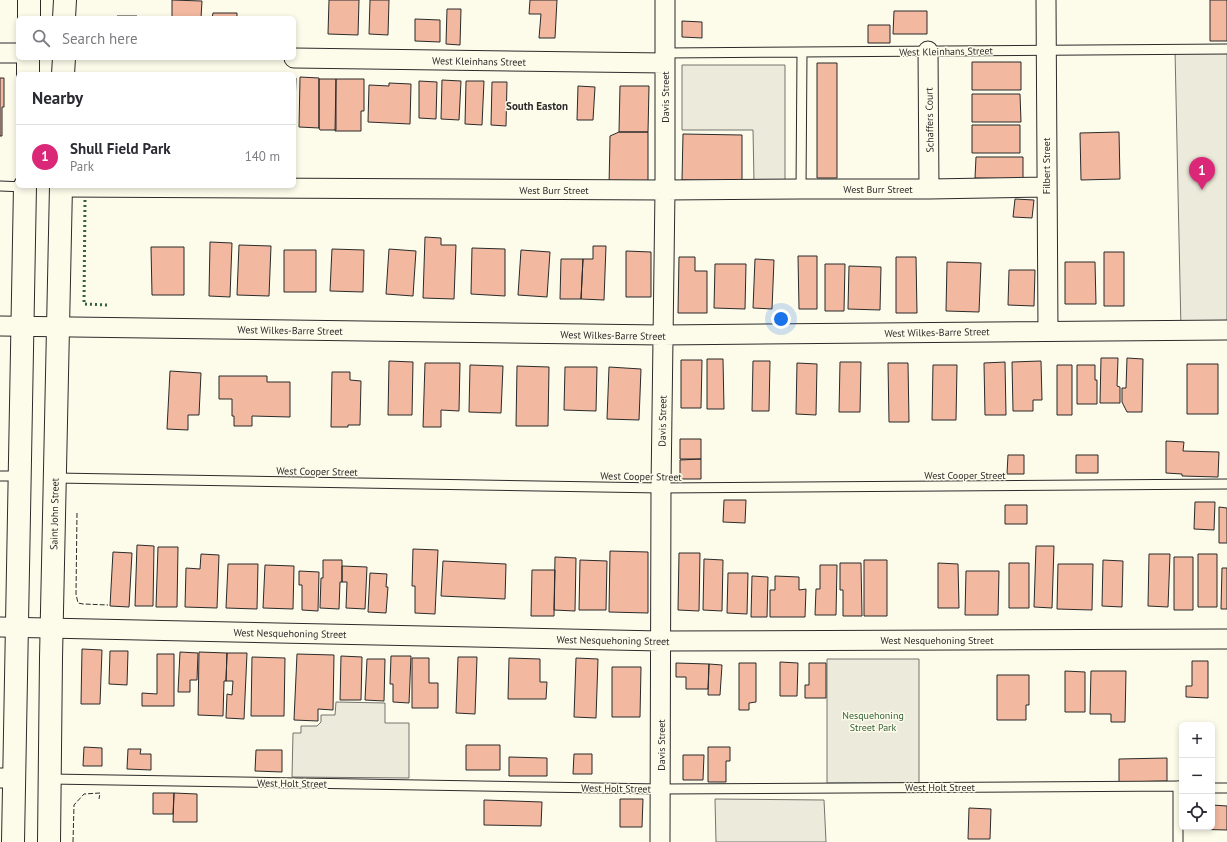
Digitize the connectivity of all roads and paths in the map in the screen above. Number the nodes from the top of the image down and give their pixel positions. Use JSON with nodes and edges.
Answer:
{"nodes":[{"id":1,"x":29,"y":0,"type":"edge"},
{"id":2,"x":65,"y":0,"type":"edge"},
{"id":3,"x":665,"y":0,"type":"edge"},
{"id":4,"x":1046,"y":0,"type":"edge"},
{"id":5,"x":29,"y":16,"type":"edge"},
{"id":6,"x":64,"y":16,"type":"edge"},
{"id":7,"x":1227,"y":49,"type":"edge"},
{"id":8,"x":1046,"y":50,"type":"junction"},
{"id":9,"x":928,"y":51,"type":"junction"},
{"id":10,"x":0,"y":53,"type":"edge"},
{"id":11,"x":16,"y":53,"type":"edge"},
{"id":12,"x":802,"y":53,"type":"junction"},
{"id":13,"x":296,"y":58,"type":"edge"},
{"id":14,"x":665,"y":58,"type":"junction"},
{"id":15,"x":28,"y":60,"type":"edge"},
{"id":16,"x":64,"y":60,"type":"edge"},
{"id":17,"x":28,"y":72,"type":"edge"},
{"id":18,"x":63,"y":72,"type":"edge"},
{"id":19,"x":0,"y":186,"type":"edge"},
{"id":20,"x":16,"y":186,"type":"edge"},
{"id":21,"x":1046,"y":187,"type":"junction"},
{"id":22,"x":25,"y":188,"type":"edge"},
{"id":23,"x":61,"y":188,"type":"edge"},
{"id":24,"x":296,"y":188,"type":"edge"},
{"id":25,"x":801,"y":189,"type":"junction"},
{"id":26,"x":929,"y":189,"type":"junction"},
{"id":27,"x":665,"y":190,"type":"junction"},
{"id":28,"x":0,"y":326,"type":"edge"},
{"id":29,"x":23,"y":327,"type":"junction"},
{"id":30,"x":58,"y":328,"type":"junction"},
{"id":31,"x":1227,"y":330,"type":"edge"},
{"id":32,"x":1048,"y":331,"type":"junction"},
{"id":33,"x":662,"y":335,"type":"junction"},
{"id":34,"x":10,"y":476,"type":"edge"},
{"id":35,"x":55,"y":478,"type":"junction"},
{"id":36,"x":1227,"y":484,"type":"edge"},
{"id":37,"x":661,"y":488,"type":"junction"},
{"id":38,"x":9,"y":627,"type":"edge"},
{"id":39,"x":52,"y":628,"type":"junction"},
{"id":40,"x":1227,"y":639,"type":"edge"},
{"id":41,"x":660,"y":641,"type":"junction"},
{"id":42,"x":7,"y":778,"type":"edge"},
{"id":43,"x":50,"y":779,"type":"junction"},
{"id":44,"x":1179,"y":786,"type":"edge"},
{"id":45,"x":1215,"y":788,"type":"edge"},
{"id":46,"x":1227,"y":788,"type":"edge"},
{"id":47,"x":661,"y":789,"type":"junction"},
{"id":48,"x":1180,"y":794,"type":"edge"},
{"id":49,"x":13,"y":842,"type":"edge"},
{"id":50,"x":49,"y":842,"type":"edge"},
{"id":51,"x":660,"y":842,"type":"edge"},
{"id":52,"x":1178,"y":842,"type":"edge"}],
"edges":[{"from":1,"to":5,"type":"main road"},
{"from":2,"to":6,"type":"main road"},
{"from":3,"to":14,"type":"street","name":"Davis Street"},
{"from":4,"to":8,"type":"street","name":"Filbert Street"},
{"from":7,"to":8,"type":"lane","name":"West Kleinhans Street"},
{"from":8,"to":9,"type":"lane","name":"West Kleinhans Street"},
{"from":8,"to":21,"type":"street","name":"Filbert Street"},
{"from":9,"to":12,"type":"lane","name":"West Kleinhans Street"},
{"from":9,"to":26,"type":"street","name":"Schaffers Court"},
{"from":10,"to":11,"type":"street"},
{"from":12,"to":14,"type":"lane","name":"West Kleinhans Street"},
{"from":12,"to":25,"type":"lane"},
{"from":13,"to":14,"type":"street","name":"West Kleinhans Street"},
{"from":14,"to":27,"type":"street","name":"Davis Street"},
{"from":15,"to":17,"type":"main road"},
{"from":16,"to":18,"type":"main road"},
{"from":19,"to":20,"type":"lane"},
{"from":21,"to":26,"type":"street","name":"West Burr Street"},
{"from":21,"to":32,"type":"street","name":"Filbert Street"},
{"from":22,"to":29,"type":"main road"},
{"from":23,"to":30,"type":"main road","name":"Saint John Street"},
{"from":24,"to":27,"type":"street","name":"West Burr Street"},
{"from":25,"to":26,"type":"street","name":"West Burr Street"},
{"from":25,"to":27,"type":"street","name":"West Burr Street"},
{"from":27,"to":33,"type":"street","name":"Davis Street"},
{"from":28,"to":29,"type":"street","name":"West Wilkes-Barre Street"},
{"from":29,"to":30,"type":"street","name":"West Wilkes-Barre Street"},
{"from":29,"to":34,"type":"main road"},
{"from":30,"to":33,"type":"street","name":"West Wilkes-Barre Street"},
{"from":30,"to":35,"type":"main road","name":"Saint John Street"},
{"from":31,"to":32,"type":"street","name":"West Wilkes-Barre Street"},
{"from":32,"to":33,"type":"street","name":"West Wilkes-Barre Street"},
{"from":33,"to":37,"type":"street","name":"Davis Street"},
{"from":34,"to":38,"type":"main road"},
{"from":35,"to":37,"type":"lane","name":"West Cooper Street"},
{"from":35,"to":39,"type":"main road","name":"Saint John Street"},
{"from":36,"to":37,"type":"lane","name":"West Cooper Street"},
{"from":37,"to":41,"type":"street","name":"Davis Street"},
{"from":38,"to":39,"type":"street","name":"West Nesquehoning Street"},
{"from":38,"to":42,"type":"main road"},
{"from":39,"to":41,"type":"street","name":"West Nesquehoning Street"},
{"from":39,"to":43,"type":"main road","name":"Saint John Street"},
{"from":40,"to":41,"type":"street","name":"West Nesquehoning Street"},
{"from":41,"to":47,"type":"street","name":"Davis Street"},
{"from":42,"to":49,"type":"main road"},
{"from":43,"to":47,"type":"lane","name":"West Holt Street"},
{"from":43,"to":50,"type":"main road","name":"Saint John Street"},
{"from":44,"to":47,"type":"lane","name":"West Holt Street"},
{"from":45,"to":46,"type":"lane"},
{"from":47,"to":51,"type":"street","name":"Davis Street"},
{"from":48,"to":52,"type":"lane"}]}
